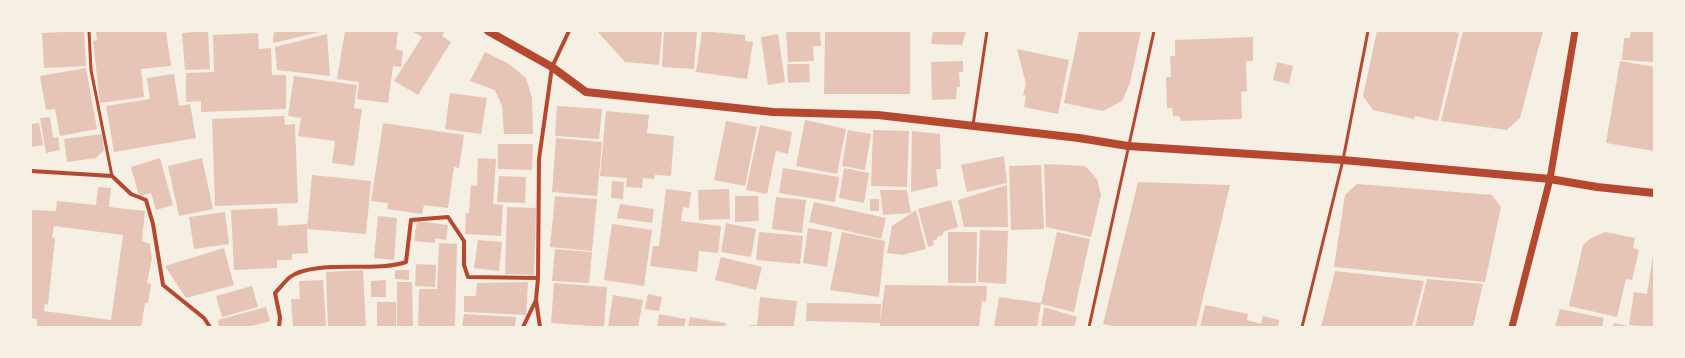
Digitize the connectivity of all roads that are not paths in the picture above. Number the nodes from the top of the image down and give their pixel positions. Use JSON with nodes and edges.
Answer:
{"nodes":[{"id":1,"x":89,"y":31,"type":"edge"},
{"id":2,"x":488,"y":31,"type":"edge"},
{"id":3,"x":569,"y":31,"type":"edge"},
{"id":4,"x":987,"y":31,"type":"edge"},
{"id":5,"x":1154,"y":31,"type":"edge"},
{"id":6,"x":1368,"y":31,"type":"edge"},
{"id":7,"x":1574,"y":31,"type":"edge"},
{"id":8,"x":552,"y":67,"type":"junction"},
{"id":9,"x":974,"y":126,"type":"junction"},
{"id":10,"x":1128,"y":146,"type":"junction"},
{"id":11,"x":1343,"y":160,"type":"junction"},
{"id":12,"x":31,"y":171,"type":"edge"},
{"id":13,"x":112,"y":176,"type":"junction"},
{"id":14,"x":1550,"y":179,"type":"junction"},
{"id":15,"x":1654,"y":193,"type":"edge"},
{"id":16,"x":538,"y":278,"type":"junction"},
{"id":17,"x":536,"y":300,"type":"junction"},
{"id":18,"x":210,"y":327,"type":"edge"},
{"id":19,"x":279,"y":327,"type":"edge"},
{"id":20,"x":523,"y":327,"type":"edge"},
{"id":21,"x":540,"y":327,"type":"edge"},
{"id":22,"x":1089,"y":327,"type":"edge"},
{"id":23,"x":1302,"y":327,"type":"edge"},
{"id":24,"x":1512,"y":327,"type":"edge"}],
"edges":[{"from":1,"to":13,"type":"lane"},
{"from":2,"to":8,"type":"main road"},
{"from":3,"to":8,"type":"street"},
{"from":4,"to":9,"type":"lane"},
{"from":5,"to":10,"type":"lane"},
{"from":6,"to":11,"type":"lane"},
{"from":7,"to":14,"type":"street"},
{"from":8,"to":9,"type":"main road"},
{"from":8,"to":16,"type":"street"},
{"from":9,"to":10,"type":"main road"},
{"from":10,"to":11,"type":"main road"},
{"from":10,"to":22,"type":"lane"},
{"from":11,"to":14,"type":"main road"},
{"from":11,"to":23,"type":"lane"},
{"from":12,"to":13,"type":"street"},
{"from":13,"to":18,"type":"street"},
{"from":14,"to":15,"type":"main road"},
{"from":14,"to":24,"type":"street"},
{"from":16,"to":17,"type":"street"},
{"from":16,"to":19,"type":"street"},
{"from":17,"to":20,"type":"street"},
{"from":17,"to":21,"type":"street"}]}
